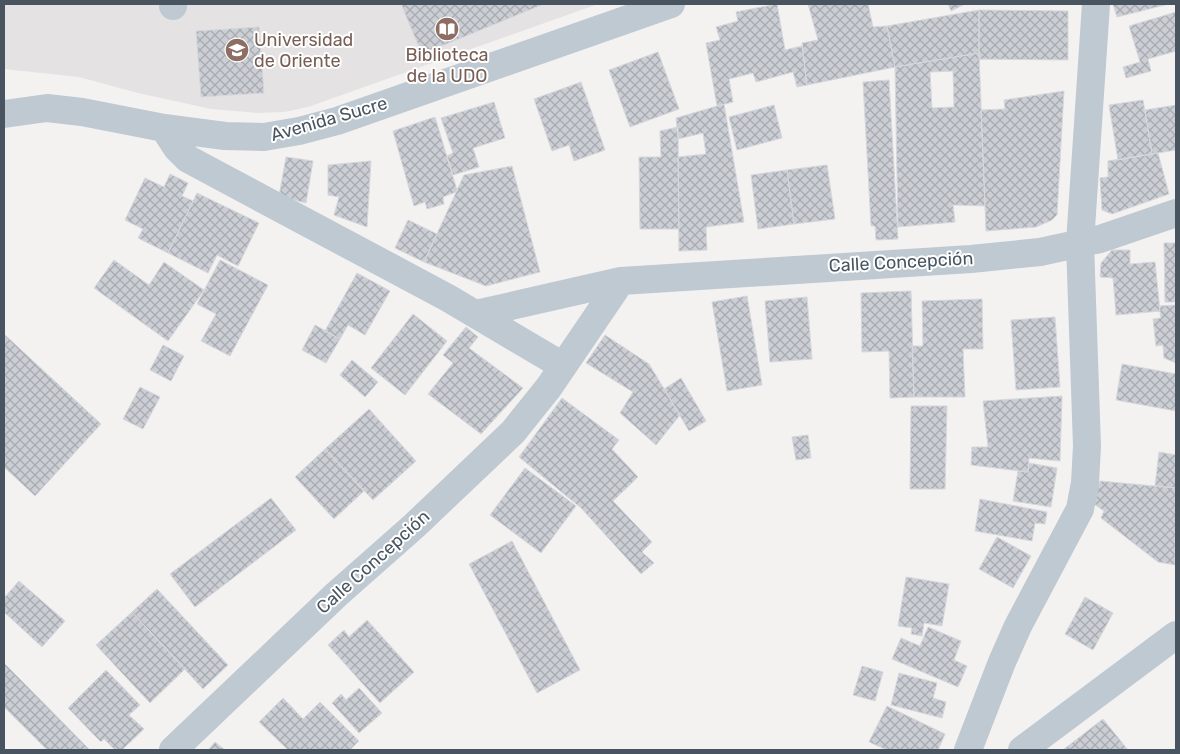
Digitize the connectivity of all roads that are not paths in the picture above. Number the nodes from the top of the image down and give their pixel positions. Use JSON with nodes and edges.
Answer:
{"nodes":[{"id":1,"x":672,"y":4,"type":"edge"},
{"id":2,"x":1096,"y":4,"type":"edge"},
{"id":3,"x":4,"y":114,"type":"edge"},
{"id":4,"x":164,"y":128,"type":"junction"},
{"id":5,"x":1176,"y":213,"type":"edge"},
{"id":6,"x":1080,"y":243,"type":"junction"},
{"id":7,"x":621,"y":281,"type":"junction"},
{"id":8,"x":476,"y":314,"type":"junction"},
{"id":9,"x":563,"y":366,"type":"junction"},
{"id":10,"x":1176,"y":635,"type":"edge"},
{"id":11,"x":173,"y":750,"type":"edge"},
{"id":12,"x":968,"y":750,"type":"edge"},
{"id":13,"x":1022,"y":750,"type":"edge"}],
"edges":[{"from":1,"to":4,"type":"street","name":"Avenida Sucre"},
{"from":2,"to":6,"type":"street"},
{"from":3,"to":4,"type":"street","name":"Avenida Sucre"},
{"from":4,"to":8,"type":"street"},
{"from":5,"to":6,"type":"street","name":"Calle Concepción"},
{"from":6,"to":7,"type":"street","name":"Calle Concepción"},
{"from":6,"to":12,"type":"street"},
{"from":7,"to":8,"type":"street","name":"Calle Concepción"},
{"from":7,"to":9,"type":"street","name":"Calle Concepción"},
{"from":8,"to":9,"type":"street"},
{"from":9,"to":11,"type":"street","name":"Calle Concepción"},
{"from":10,"to":13,"type":"street"}]}
